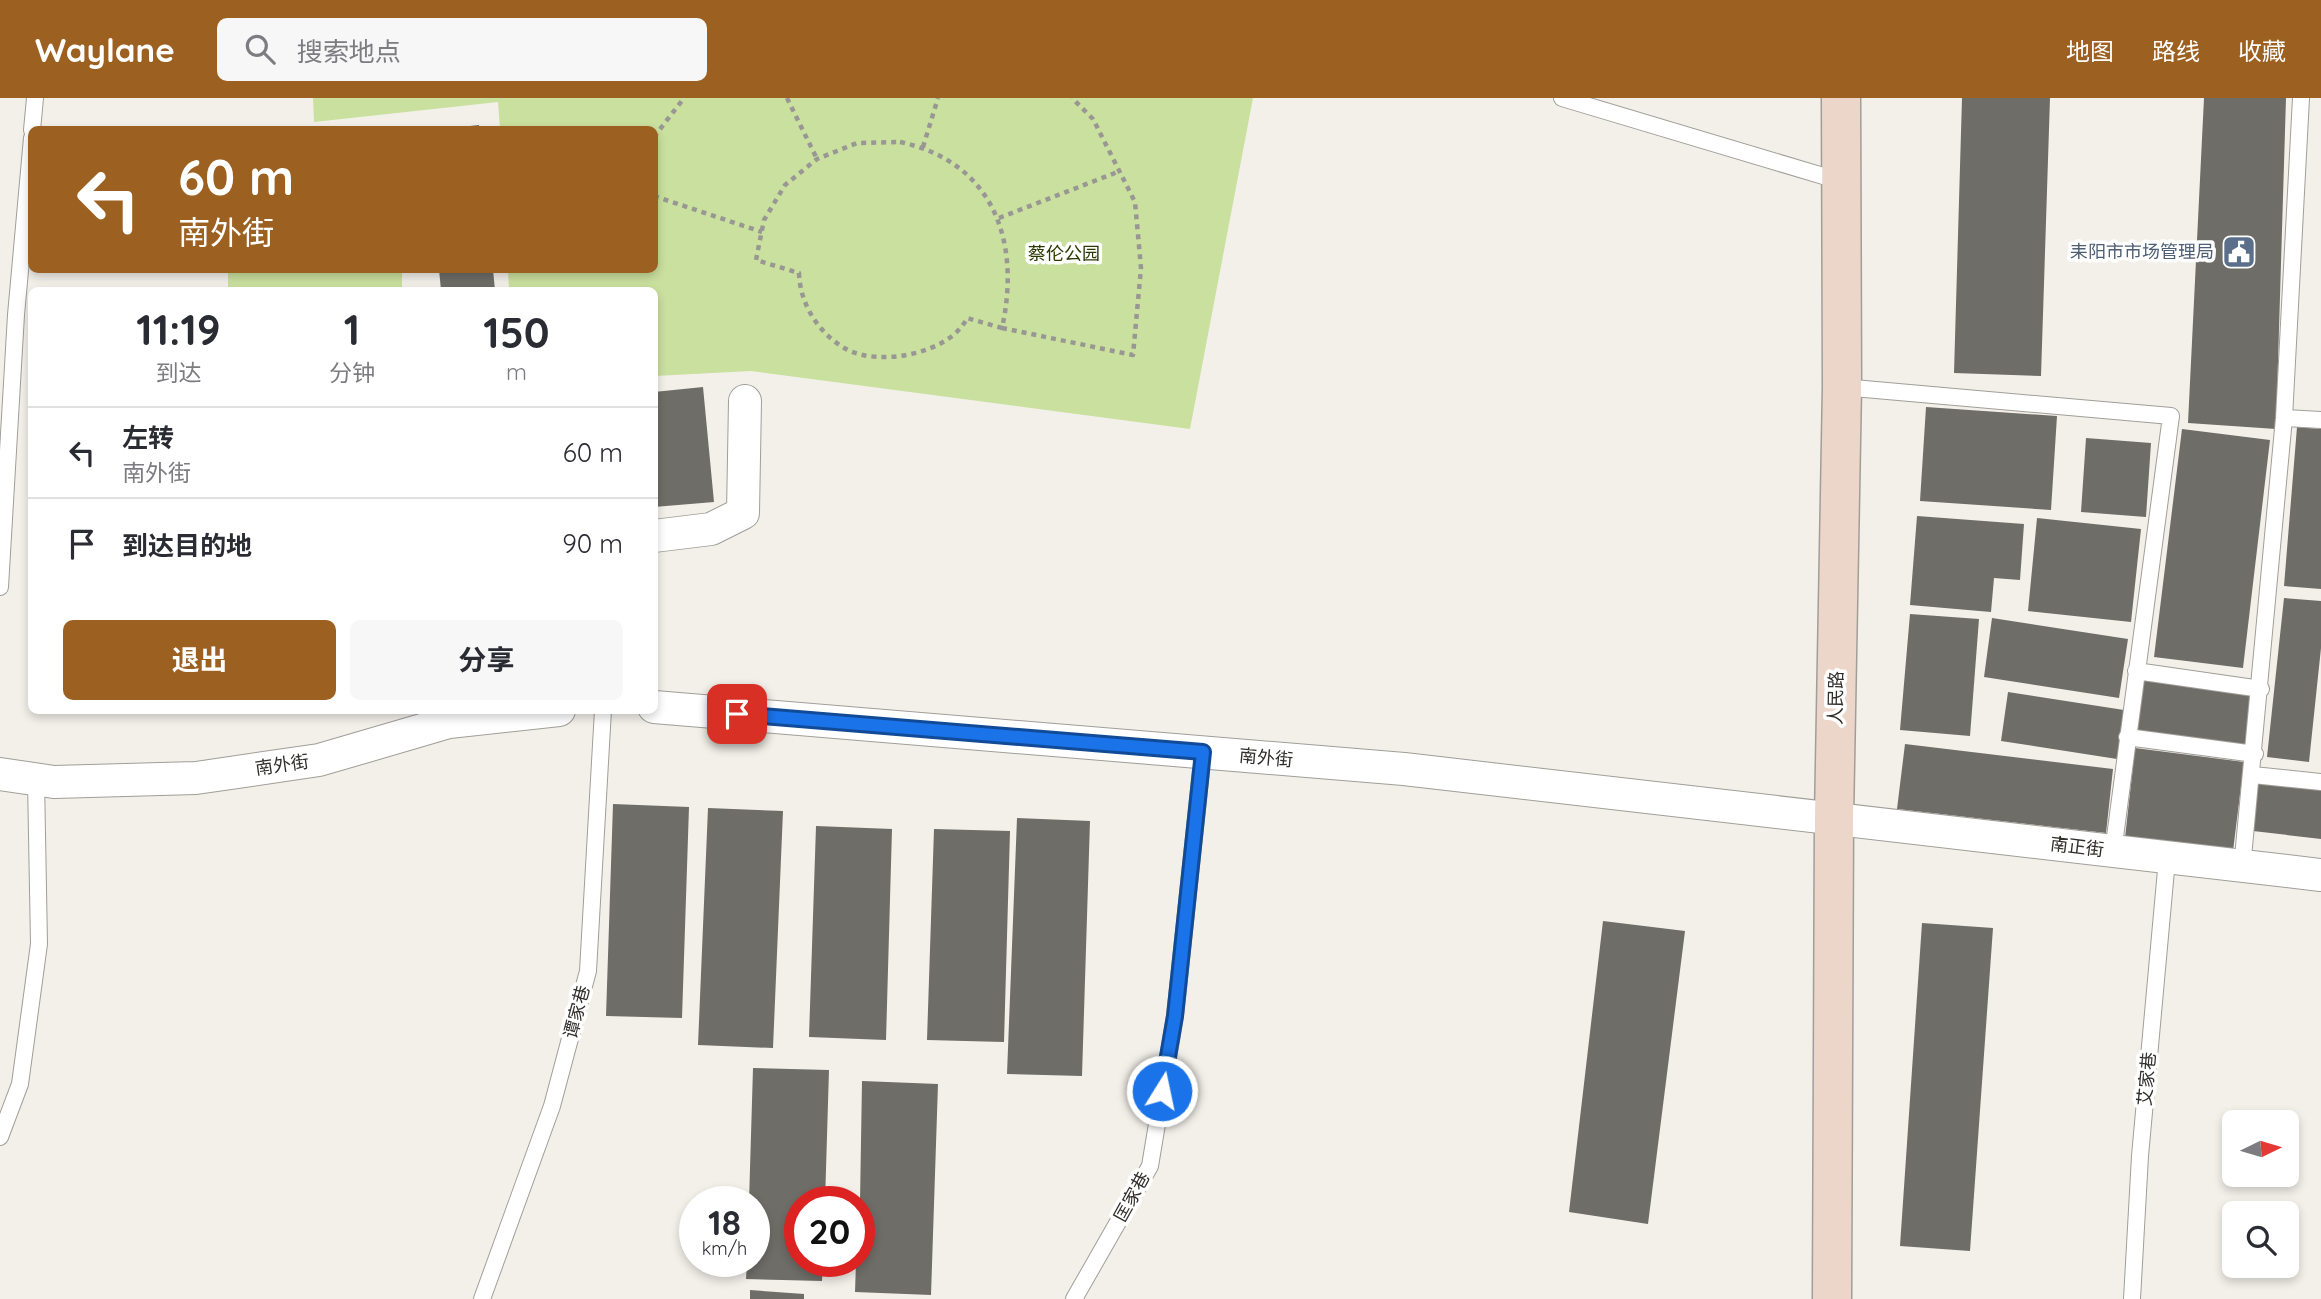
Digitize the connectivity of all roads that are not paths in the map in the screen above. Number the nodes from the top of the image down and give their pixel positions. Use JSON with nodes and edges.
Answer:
{"nodes":[{"id":1,"x":35,"y":98,"type":"edge"},
{"id":2,"x":1562,"y":98,"type":"edge"},
{"id":3,"x":1841,"y":98,"type":"edge"},
{"id":4,"x":1863,"y":98,"type":"edge"},
{"id":5,"x":2301,"y":98,"type":"edge"},
{"id":6,"x":32,"y":126,"type":"edge"},
{"id":7,"x":1842,"y":181,"type":"junction"},
{"id":8,"x":28,"y":182,"type":"edge"},
{"id":9,"x":1853,"y":387,"type":"junction"},
{"id":10,"x":745,"y":401,"type":"dead end"},
{"id":11,"x":2284,"y":418,"type":"junction"},
{"id":12,"x":2321,"y":420,"type":"edge"},
{"id":13,"x":658,"y":536,"type":"edge"},
{"id":14,"x":0,"y":587,"type":"edge"},
{"id":15,"x":2136,"y":671,"type":"junction"},
{"id":16,"x":2261,"y":689,"type":"junction"},
{"id":17,"x":658,"y":707,"type":"edge"},
{"id":18,"x":522,"y":714,"type":"edge"},
{"id":19,"x":603,"y":714,"type":"edge"},
{"id":20,"x":2127,"y":737,"type":"junction"},
{"id":21,"x":1203,"y":752,"type":"junction"},
{"id":22,"x":2255,"y":754,"type":"junction"},
{"id":23,"x":0,"y":774,"type":"edge"},
{"id":24,"x":2253,"y":775,"type":"junction"},
{"id":25,"x":36,"y":780,"type":"junction"},
{"id":26,"x":2321,"y":782,"type":"edge"},
{"id":27,"x":1845,"y":819,"type":"junction"},
{"id":28,"x":2113,"y":852,"type":"junction"},
{"id":29,"x":2167,"y":859,"type":"junction"},
{"id":30,"x":2242,"y":868,"type":"junction"},
{"id":31,"x":2321,"y":875,"type":"edge"},
{"id":32,"x":0,"y":1137,"type":"edge"},
{"id":33,"x":482,"y":1299,"type":"edge"},
{"id":34,"x":1074,"y":1299,"type":"edge"},
{"id":35,"x":1832,"y":1299,"type":"edge"},
{"id":36,"x":1857,"y":1299,"type":"edge"},
{"id":37,"x":2132,"y":1299,"type":"edge"}],
"edges":[{"from":1,"to":6,"type":"lane"},
{"from":2,"to":7,"type":"lane"},
{"from":3,"to":7,"type":"street","name":"人民路"},
{"from":4,"to":9,"type":"street","name":"人民路"},
{"from":5,"to":11,"type":"lane"},
{"from":7,"to":9,"type":"street","name":"人民路"},
{"from":8,"to":14,"type":"lane"},
{"from":9,"to":15,"type":"lane"},
{"from":9,"to":27,"type":"street","name":"人民路"},
{"from":10,"to":13,"type":"street"},
{"from":11,"to":12,"type":"lane"},
{"from":11,"to":16,"type":"lane"},
{"from":15,"to":16,"type":"lane"},
{"from":15,"to":20,"type":"lane"},
{"from":16,"to":22,"type":"lane"},
{"from":17,"to":21,"type":"street","name":"南外街"},
{"from":18,"to":25,"type":"street","name":"南外街"},
{"from":19,"to":33,"type":"lane","name":"谭家巷"},
{"from":20,"to":22,"type":"lane"},
{"from":20,"to":28,"type":"lane"},
{"from":21,"to":27,"type":"street","name":"南外街"},
{"from":21,"to":34,"type":"lane","name":"匡家巷"},
{"from":22,"to":24,"type":"lane"},
{"from":23,"to":25,"type":"street","name":"南外街"},
{"from":24,"to":26,"type":"lane"},
{"from":24,"to":30,"type":"lane"},
{"from":25,"to":32,"type":"lane"},
{"from":27,"to":28,"type":"street","name":"南正街"},
{"from":27,"to":35,"type":"street","name":"人民路"},
{"from":27,"to":36,"type":"street","name":"人民路"},
{"from":28,"to":29,"type":"street","name":"南正街"},
{"from":29,"to":30,"type":"street","name":"南正街"},
{"from":29,"to":37,"type":"lane","name":"艾家巷"},
{"from":30,"to":31,"type":"street","name":"南正街"}]}
